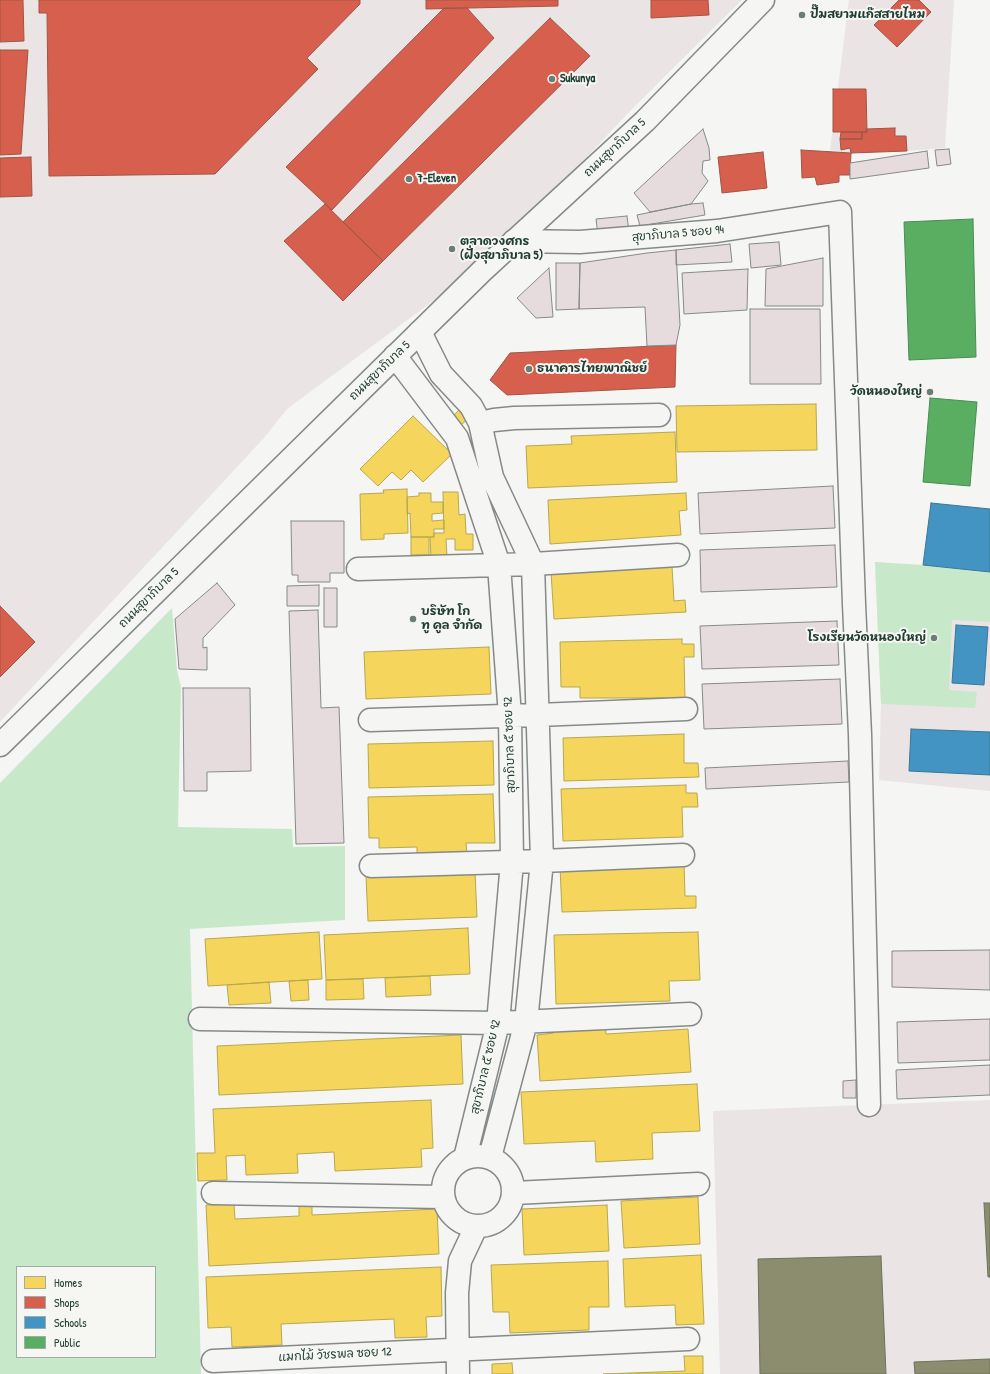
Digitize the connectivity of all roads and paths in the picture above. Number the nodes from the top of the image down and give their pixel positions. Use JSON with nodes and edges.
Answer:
{"nodes":[{"id":1,"x":763,"y":0,"type":"edge"},
{"id":2,"x":514,"y":241,"type":"junction"},
{"id":3,"x":420,"y":332,"type":"junction"},
{"id":4,"x":395,"y":356,"type":"junction"},
{"id":5,"x":659,"y":415,"type":"dead end"},
{"id":6,"x":480,"y":423,"type":"junction"},
{"id":7,"x":678,"y":555,"type":"dead end"},
{"id":8,"x":533,"y":564,"type":"junction"},
{"id":9,"x":499,"y":565,"type":"junction"},
{"id":10,"x":358,"y":569,"type":"dead end"},
{"id":11,"x":686,"y":709,"type":"dead end"},
{"id":12,"x":538,"y":715,"type":"junction"},
{"id":13,"x":510,"y":716,"type":"junction"},
{"id":14,"x":370,"y":720,"type":"dead end"},
{"id":15,"x":0,"y":745,"type":"edge"},
{"id":16,"x":683,"y":854,"type":"dead end"},
{"id":17,"x":512,"y":862,"type":"junction"},
{"id":18,"x":542,"y":862,"type":"junction"},
{"id":19,"x":371,"y":866,"type":"dead end"},
{"id":20,"x":690,"y":1014,"type":"dead end"},
{"id":21,"x":200,"y":1019,"type":"dead end"},
{"id":22,"x":526,"y":1022,"type":"junction"},
{"id":23,"x":498,"y":1023,"type":"junction"},
{"id":24,"x":870,"y":1105,"type":"dead end"},
{"id":25,"x":490,"y":1157,"type":"junction"},
{"id":26,"x":465,"y":1158,"type":"junction"},
{"id":27,"x":698,"y":1184,"type":"dead end"},
{"id":28,"x":213,"y":1193,"type":"dead end"},
{"id":29,"x":514,"y":1193,"type":"junction"},
{"id":30,"x":442,"y":1197,"type":"junction"},
{"id":31,"x":476,"y":1227,"type":"junction"},
{"id":32,"x":688,"y":1339,"type":"dead end"},
{"id":33,"x":457,"y":1349,"type":"junction"},
{"id":34,"x":213,"y":1361,"type":"dead end"},
{"id":35,"x":458,"y":1374,"type":"edge"}],
"edges":[{"from":1,"to":2,"type":"street","name":"ถนนสุขาภิบาล 5"},
{"from":2,"to":3,"type":"street","name":"ถนนสุขาภิบาล 5"},
{"from":2,"to":24,"type":"street","name":"สุขาภิบาล 5 ซอย 94"},
{"from":3,"to":4,"type":"street","name":"ถนนสุขาภิบาล 5"},
{"from":3,"to":6,"type":"street"},
{"from":4,"to":9,"type":"street","name":"สุขาภิบาล ๕ ซอย 92"},
{"from":4,"to":15,"type":"street","name":"ถนนสุขาภิบาล 5"},
{"from":5,"to":6,"type":"street"},
{"from":6,"to":8,"type":"street"},
{"from":7,"to":8,"type":"street"},
{"from":8,"to":9,"type":"street"},
{"from":8,"to":12,"type":"street"},
{"from":9,"to":10,"type":"street"},
{"from":9,"to":13,"type":"street","name":"สุขาภิบาล ๕ ซอย 92"},
{"from":11,"to":12,"type":"street"},
{"from":12,"to":13,"type":"street"},
{"from":12,"to":18,"type":"street"},
{"from":13,"to":14,"type":"street"},
{"from":13,"to":17,"type":"street","name":"สุขาภิบาล ๕ ซอย 92"},
{"from":16,"to":18,"type":"street"},
{"from":17,"to":18,"type":"street"},
{"from":17,"to":19,"type":"street"},
{"from":17,"to":23,"type":"street","name":"สุขาภิบาล ๕ ซอย 92"},
{"from":18,"to":22,"type":"street"},
{"from":20,"to":22,"type":"street"},
{"from":21,"to":23,"type":"street"},
{"from":22,"to":23,"type":"street"},
{"from":22,"to":25,"type":"street"},
{"from":23,"to":26,"type":"street","name":"สุขาภิบาล ๕ ซอย 92"},
{"from":25,"to":26,"type":"street"},
{"from":25,"to":29,"type":"street"},
{"from":26,"to":30,"type":"street"},
{"from":27,"to":29,"type":"street"},
{"from":28,"to":30,"type":"street"},
{"from":29,"to":31,"type":"street"},
{"from":30,"to":31,"type":"street"},
{"from":31,"to":33,"type":"street"},
{"from":32,"to":33,"type":"street","name":"แมกไม้ วัชรพล ซอย 12"},
{"from":33,"to":34,"type":"street","name":"แมกไม้ วัชรพล ซอย 12"},
{"from":33,"to":35,"type":"street"}]}
